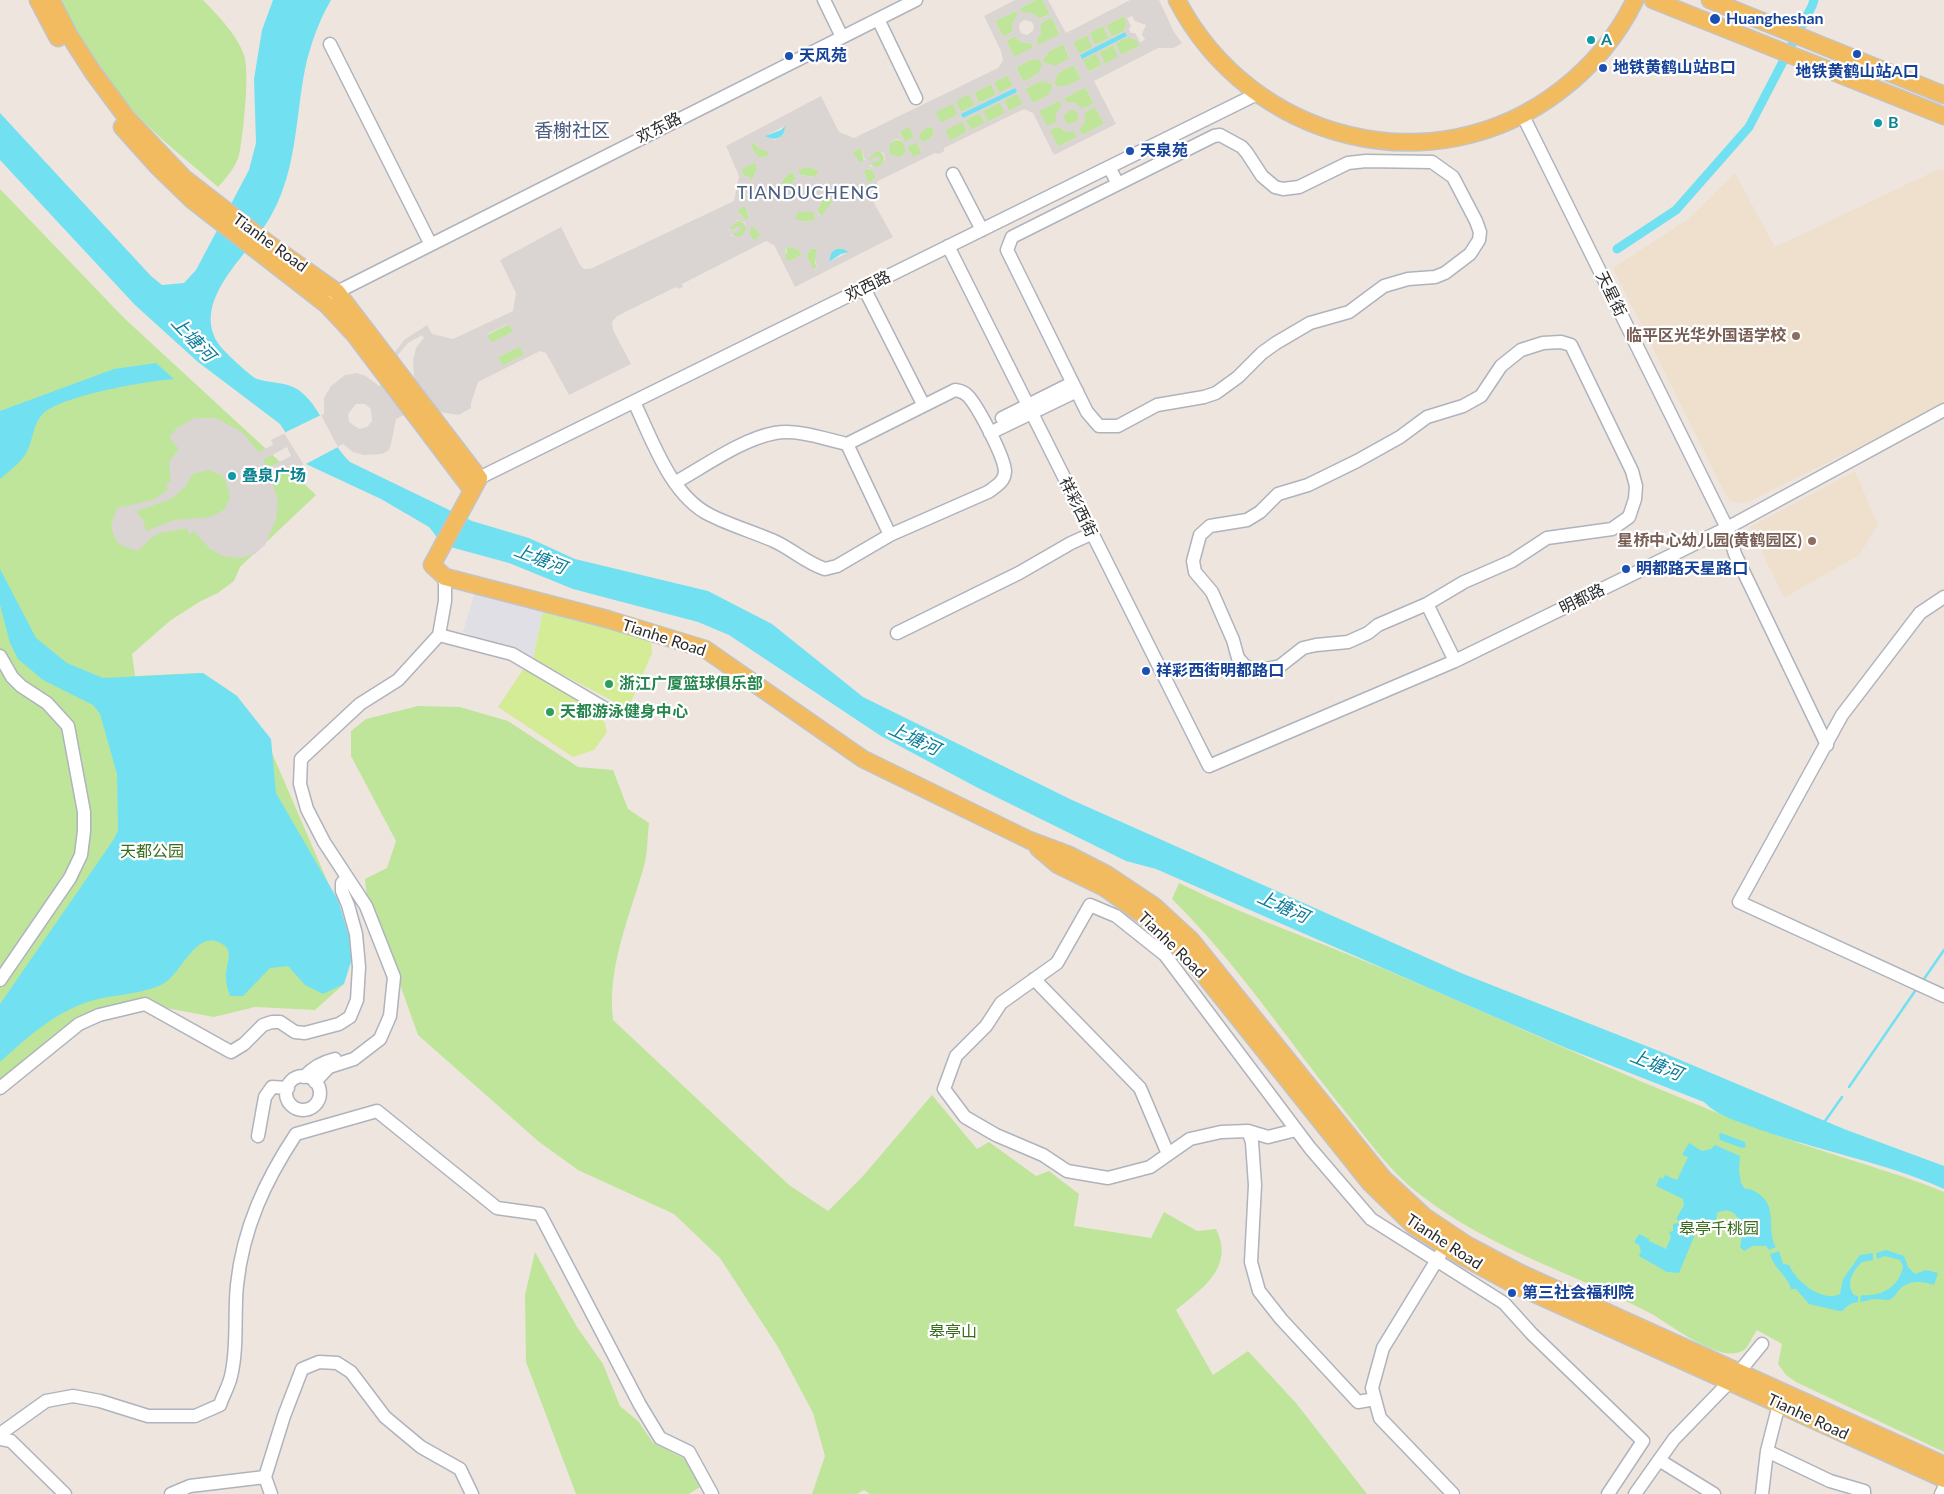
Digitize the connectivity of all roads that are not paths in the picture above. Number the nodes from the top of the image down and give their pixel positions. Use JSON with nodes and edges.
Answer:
{"nodes":[{"id":1,"x":38,"y":0,"type":"edge"},
{"id":2,"x":51,"y":0,"type":"edge"},
{"id":3,"x":824,"y":0,"type":"edge"},
{"id":4,"x":916,"y":0,"type":"edge"},
{"id":5,"x":1177,"y":0,"type":"edge"},
{"id":6,"x":1635,"y":0,"type":"edge"},
{"id":7,"x":1653,"y":0,"type":"edge"},
{"id":8,"x":1710,"y":0,"type":"edge"},
{"id":9,"x":878,"y":19,"type":"junction"},
{"id":10,"x":842,"y":37,"type":"junction"},
{"id":11,"x":330,"y":44,"type":"dead end"},
{"id":12,"x":1257,"y":94,"type":"junction"},
{"id":13,"x":1944,"y":96,"type":"edge"},
{"id":14,"x":916,"y":98,"type":"dead end"},
{"id":15,"x":1522,"y":114,"type":"junction"},
{"id":16,"x":1944,"y":116,"type":"edge"},
{"id":17,"x":1109,"y":167,"type":"junction"},
{"id":18,"x":953,"y":174,"type":"dead end"},
{"id":19,"x":1118,"y":184,"type":"junction"},
{"id":20,"x":982,"y":230,"type":"junction"},
{"id":21,"x":430,"y":243,"type":"junction"},
{"id":22,"x":948,"y":246,"type":"junction"},
{"id":23,"x":267,"y":249,"type":"junction"},
{"id":24,"x":864,"y":288,"type":"junction"},
{"id":25,"x":332,"y":298,"type":"junction"},
{"id":26,"x":1074,"y":387,"type":"junction"},
{"id":27,"x":634,"y":402,"type":"junction"},
{"id":28,"x":923,"y":404,"type":"junction"},
{"id":29,"x":1030,"y":409,"type":"junction"},
{"id":30,"x":1944,"y":410,"type":"edge"},
{"id":31,"x":988,"y":429,"type":"junction"},
{"id":32,"x":847,"y":444,"type":"junction"},
{"id":33,"x":676,"y":482,"type":"junction"},
{"id":34,"x":476,"y":484,"type":"junction"},
{"id":35,"x":1727,"y":528,"type":"junction"},
{"id":36,"x":1092,"y":534,"type":"junction"},
{"id":37,"x":890,"y":536,"type":"junction"},
{"id":38,"x":445,"y":577,"type":"junction"},
{"id":39,"x":1944,"y":597,"type":"edge"},
{"id":40,"x":1427,"y":604,"type":"junction"},
{"id":41,"x":897,"y":633,"type":"dead end"},
{"id":42,"x":439,"y":635,"type":"junction"},
{"id":43,"x":0,"y":656,"type":"edge"},
{"id":44,"x":1455,"y":661,"type":"junction"},
{"id":45,"x":609,"y":711,"type":"dead end"},
{"id":46,"x":1827,"y":745,"type":"junction"},
{"id":47,"x":1209,"y":766,"type":"joint"},
{"id":48,"x":1029,"y":840,"type":"junction"},
{"id":49,"x":347,"y":878,"type":"junction"},
{"id":50,"x":0,"y":980,"type":"edge"},
{"id":51,"x":1034,"y":980,"type":"junction"},
{"id":52,"x":1944,"y":996,"type":"edge"},
{"id":53,"x":310,"y":1079,"type":"junction"},
{"id":54,"x":0,"y":1088,"type":"edge"},
{"id":55,"x":288,"y":1088,"type":"junction"},
{"id":56,"x":1296,"y":1130,"type":"junction"},
{"id":57,"x":1248,"y":1131,"type":"junction"},
{"id":58,"x":258,"y":1136,"type":"dead end"},
{"id":59,"x":1168,"y":1154,"type":"junction"},
{"id":60,"x":1446,"y":1247,"type":"junction"},
{"id":61,"x":1437,"y":1261,"type":"junction"},
{"id":62,"x":1762,"y":1344,"type":"dead end"},
{"id":63,"x":1734,"y":1376,"type":"junction"},
{"id":64,"x":1375,"y":1399,"type":"junction"},
{"id":65,"x":1779,"y":1404,"type":"junction"},
{"id":66,"x":0,"y":1434,"type":"edge"},
{"id":67,"x":0,"y":1440,"type":"edge"},
{"id":68,"x":1768,"y":1451,"type":"junction"},
{"id":69,"x":1660,"y":1460,"type":"junction"},
{"id":70,"x":1944,"y":1465,"type":"edge"},
{"id":71,"x":266,"y":1477,"type":"junction"},
{"id":72,"x":1944,"y":1479,"type":"edge"},
{"id":73,"x":1944,"y":1488,"type":"edge"},
{"id":74,"x":65,"y":1494,"type":"edge"},
{"id":75,"x":171,"y":1494,"type":"edge"},
{"id":76,"x":271,"y":1494,"type":"edge"},
{"id":77,"x":472,"y":1494,"type":"edge"},
{"id":78,"x":712,"y":1494,"type":"edge"},
{"id":79,"x":1453,"y":1494,"type":"edge"},
{"id":80,"x":1608,"y":1494,"type":"edge"},
{"id":81,"x":1635,"y":1494,"type":"edge"},
{"id":82,"x":1714,"y":1494,"type":"edge"},
{"id":83,"x":1762,"y":1494,"type":"edge"},
{"id":84,"x":1864,"y":1494,"type":"edge"},
{"id":85,"x":1941,"y":1494,"type":"edge"}],
"edges":[{"from":1,"to":23,"type":"main road","name":"Tianhe Road"},
{"from":2,"to":23,"type":"main road","name":"Tianhe Road"},
{"from":3,"to":10,"type":"street"},
{"from":4,"to":9,"type":"street","name":"欢东路"},
{"from":5,"to":12,"type":"main road"},
{"from":6,"to":15,"type":"main road"},
{"from":7,"to":16,"type":"main road"},
{"from":8,"to":13,"type":"main road"},
{"from":9,"to":10,"type":"street","name":"欢东路"},
{"from":9,"to":14,"type":"street"},
{"from":10,"to":21,"type":"street","name":"欢东路"},
{"from":11,"to":21,"type":"street"},
{"from":12,"to":15,"type":"main road"},
{"from":12,"to":17,"type":"street","name":"欢西路"},
{"from":15,"to":35,"type":"street","name":"天星街"},
{"from":17,"to":19,"type":"street"},
{"from":17,"to":20,"type":"street","name":"欢西路"},
{"from":18,"to":20,"type":"street"},
{"from":19,"to":26,"type":"street"},
{"from":19,"to":26,"type":"street"},
{"from":20,"to":22,"type":"street","name":"欢西路"},
{"from":21,"to":25,"type":"street","name":"欢东路"},
{"from":22,"to":24,"type":"street","name":"欢西路"},
{"from":22,"to":29,"type":"street","name":"祥彩西街"},
{"from":23,"to":25,"type":"main road","name":"Tianhe Road"},
{"from":24,"to":27,"type":"street","name":"欢西路"},
{"from":24,"to":28,"type":"street"},
{"from":25,"to":34,"type":"main road","name":"Tianhe Road"},
{"from":26,"to":29,"type":"street"},
{"from":27,"to":33,"type":"street"},
{"from":27,"to":34,"type":"street","name":"欢西路"},
{"from":28,"to":31,"type":"street"},
{"from":28,"to":32,"type":"street"},
{"from":29,"to":31,"type":"street"},
{"from":29,"to":36,"type":"street","name":"祥彩西街"},
{"from":30,"to":35,"type":"street","name":"明都路"},
{"from":31,"to":37,"type":"street"},
{"from":32,"to":33,"type":"street"},
{"from":32,"to":37,"type":"street"},
{"from":33,"to":37,"type":"street"},
{"from":34,"to":38,"type":"main road"},
{"from":35,"to":44,"type":"street","name":"明都路"},
{"from":35,"to":46,"type":"street","name":"天星街"},
{"from":36,"to":41,"type":"street"},
{"from":36,"to":47,"type":"street","name":"祥彩西街"},
{"from":38,"to":42,"type":"street"},
{"from":38,"to":48,"type":"main road","name":"Tianhe Road"},
{"from":39,"to":46,"type":"street"},
{"from":40,"to":40,"type":"street"},
{"from":40,"to":44,"type":"street"},
{"from":42,"to":45,"type":"street"},
{"from":42,"to":49,"type":"street"},
{"from":43,"to":50,"type":"street"},
{"from":44,"to":47,"type":"street","name":"明都路"},
{"from":46,"to":52,"type":"street"},
{"from":48,"to":60,"type":"main road","name":"Tianhe Road"},
{"from":48,"to":63,"type":"main road","name":"Tianhe Road"},
{"from":49,"to":53,"type":"street"},
{"from":49,"to":54,"type":"street"},
{"from":51,"to":56,"type":"street"},
{"from":51,"to":59,"type":"street"},
{"from":51,"to":59,"type":"street"},
{"from":53,"to":55,"type":"street"},
{"from":53,"to":55,"type":"street"},
{"from":55,"to":58,"type":"street"},
{"from":56,"to":57,"type":"street"},
{"from":56,"to":61,"type":"street"},
{"from":57,"to":59,"type":"street"},
{"from":57,"to":64,"type":"street"},
{"from":60,"to":61,"type":"street"},
{"from":60,"to":63,"type":"main road","name":"Tianhe Road"},
{"from":61,"to":64,"type":"street"},
{"from":61,"to":80,"type":"street"},
{"from":62,"to":63,"type":"street"},
{"from":63,"to":65,"type":"main road","name":"Tianhe Road"},
{"from":63,"to":69,"type":"street"},
{"from":63,"to":70,"type":"main road","name":"Tianhe Road"},
{"from":64,"to":79,"type":"street"},
{"from":65,"to":68,"type":"street"},
{"from":65,"to":72,"type":"main road","name":"Tianhe Road"},
{"from":66,"to":78,"type":"street"},
{"from":67,"to":74,"type":"street"},
{"from":68,"to":83,"type":"street"},
{"from":68,"to":84,"type":"street"},
{"from":69,"to":81,"type":"street"},
{"from":69,"to":82,"type":"street"},
{"from":71,"to":75,"type":"street"},
{"from":71,"to":76,"type":"street"},
{"from":71,"to":77,"type":"street"},
{"from":73,"to":85,"type":"street"}]}
